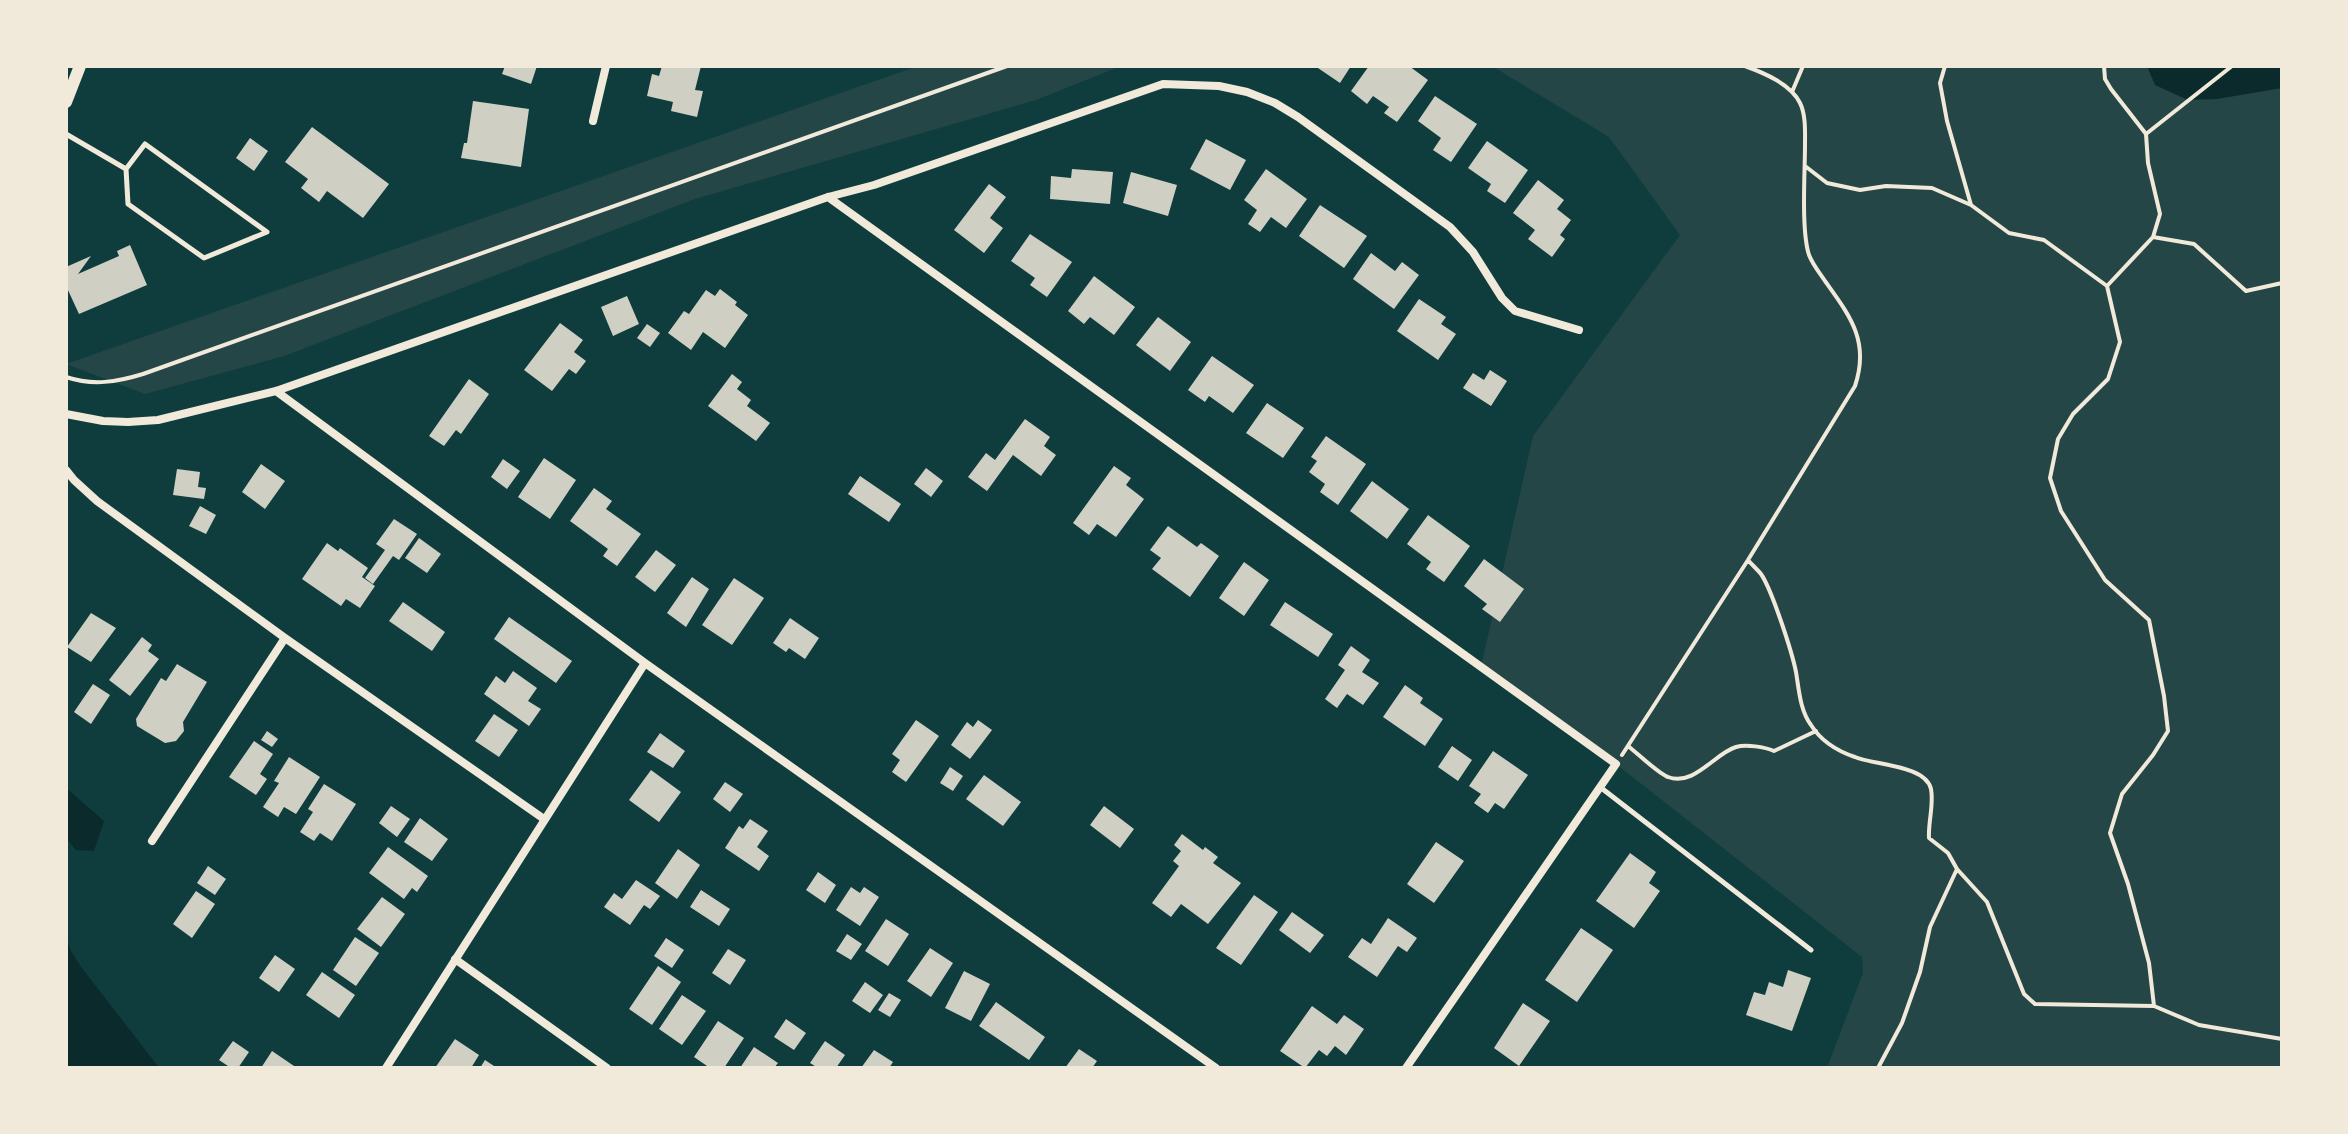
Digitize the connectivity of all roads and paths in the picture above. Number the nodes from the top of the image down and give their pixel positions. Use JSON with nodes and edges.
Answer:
{"nodes":[{"id":1,"x":80,"y":66,"type":"edge"},
{"id":2,"x":606,"y":66,"type":"edge"},
{"id":3,"x":1007,"y":66,"type":"edge"},
{"id":4,"x":1745,"y":66,"type":"edge"},
{"id":5,"x":1803,"y":66,"type":"edge"},
{"id":6,"x":1945,"y":66,"type":"edge"},
{"id":7,"x":2104,"y":66,"type":"edge"},
{"id":8,"x":2232,"y":66,"type":"edge"},
{"id":9,"x":1792,"y":92,"type":"junction"},
{"id":10,"x":66,"y":102,"type":"edge"},
{"id":11,"x":593,"y":121,"type":"dead end"},
{"id":12,"x":66,"y":134,"type":"edge"},
{"id":13,"x":2146,"y":134,"type":"junction"},
{"id":14,"x":1805,"y":166,"type":"junction"},
{"id":15,"x":126,"y":169,"type":"junction"},
{"id":16,"x":828,"y":197,"type":"junction"},
{"id":17,"x":1971,"y":205,"type":"junction"},
{"id":18,"x":2153,"y":237,"type":"junction"},
{"id":19,"x":2282,"y":283,"type":"edge"},
{"id":20,"x":2107,"y":286,"type":"junction"},
{"id":21,"x":1579,"y":330,"type":"dead end"},
{"id":22,"x":66,"y":377,"type":"edge"},
{"id":23,"x":276,"y":391,"type":"junction"},
{"id":24,"x":66,"y":414,"type":"edge"},
{"id":25,"x":66,"y":470,"type":"edge"},
{"id":26,"x":1748,"y":560,"type":"junction"},
{"id":27,"x":285,"y":638,"type":"junction"},
{"id":28,"x":645,"y":663,"type":"junction"},
{"id":29,"x":1816,"y":731,"type":"junction"},
{"id":30,"x":1628,"y":746,"type":"junction"},
{"id":31,"x":1616,"y":764,"type":"junction"},
{"id":32,"x":1600,"y":787,"type":"junction"},
{"id":33,"x":544,"y":819,"type":"junction"},
{"id":34,"x":152,"y":841,"type":"dead end"},
{"id":35,"x":1957,"y":869,"type":"junction"},
{"id":36,"x":1811,"y":950,"type":"dead end"},
{"id":37,"x":455,"y":959,"type":"junction"},
{"id":38,"x":2154,"y":1006,"type":"junction"},
{"id":39,"x":2282,"y":1039,"type":"edge"},
{"id":40,"x":386,"y":1068,"type":"edge"},
{"id":41,"x":607,"y":1068,"type":"edge"},
{"id":42,"x":1216,"y":1068,"type":"edge"},
{"id":43,"x":1406,"y":1068,"type":"edge"},
{"id":44,"x":1878,"y":1068,"type":"edge"}],
"edges":[{"from":1,"to":10,"type":"street"},
{"from":2,"to":11,"type":"street"},
{"from":3,"to":22,"type":"path"},
{"from":4,"to":9,"type":"path"},
{"from":5,"to":9,"type":"path"},
{"from":6,"to":17,"type":"path"},
{"from":7,"to":13,"type":"path"},
{"from":8,"to":13,"type":"path"},
{"from":9,"to":14,"type":"path"},
{"from":12,"to":15,"type":"lane"},
{"from":13,"to":18,"type":"path"},
{"from":14,"to":17,"type":"path"},
{"from":14,"to":26,"type":"path"},
{"from":15,"to":15,"type":"lane"},
{"from":16,"to":21,"type":"street"},
{"from":16,"to":23,"type":"street"},
{"from":16,"to":31,"type":"street"},
{"from":17,"to":20,"type":"path"},
{"from":18,"to":19,"type":"path"},
{"from":18,"to":20,"type":"path"},
{"from":20,"to":38,"type":"path"},
{"from":23,"to":24,"type":"street"},
{"from":23,"to":28,"type":"street"},
{"from":25,"to":27,"type":"street"},
{"from":26,"to":29,"type":"path"},
{"from":26,"to":30,"type":"path"},
{"from":27,"to":33,"type":"street"},
{"from":27,"to":34,"type":"street"},
{"from":28,"to":33,"type":"street"},
{"from":28,"to":42,"type":"street"},
{"from":29,"to":30,"type":"path"},
{"from":29,"to":35,"type":"path"},
{"from":30,"to":31,"type":"path"},
{"from":31,"to":32,"type":"street"},
{"from":32,"to":36,"type":"lane"},
{"from":32,"to":43,"type":"street"},
{"from":33,"to":37,"type":"street"},
{"from":35,"to":38,"type":"path"},
{"from":35,"to":44,"type":"path"},
{"from":37,"to":40,"type":"street"},
{"from":37,"to":41,"type":"street"},
{"from":38,"to":39,"type":"path"}]}
